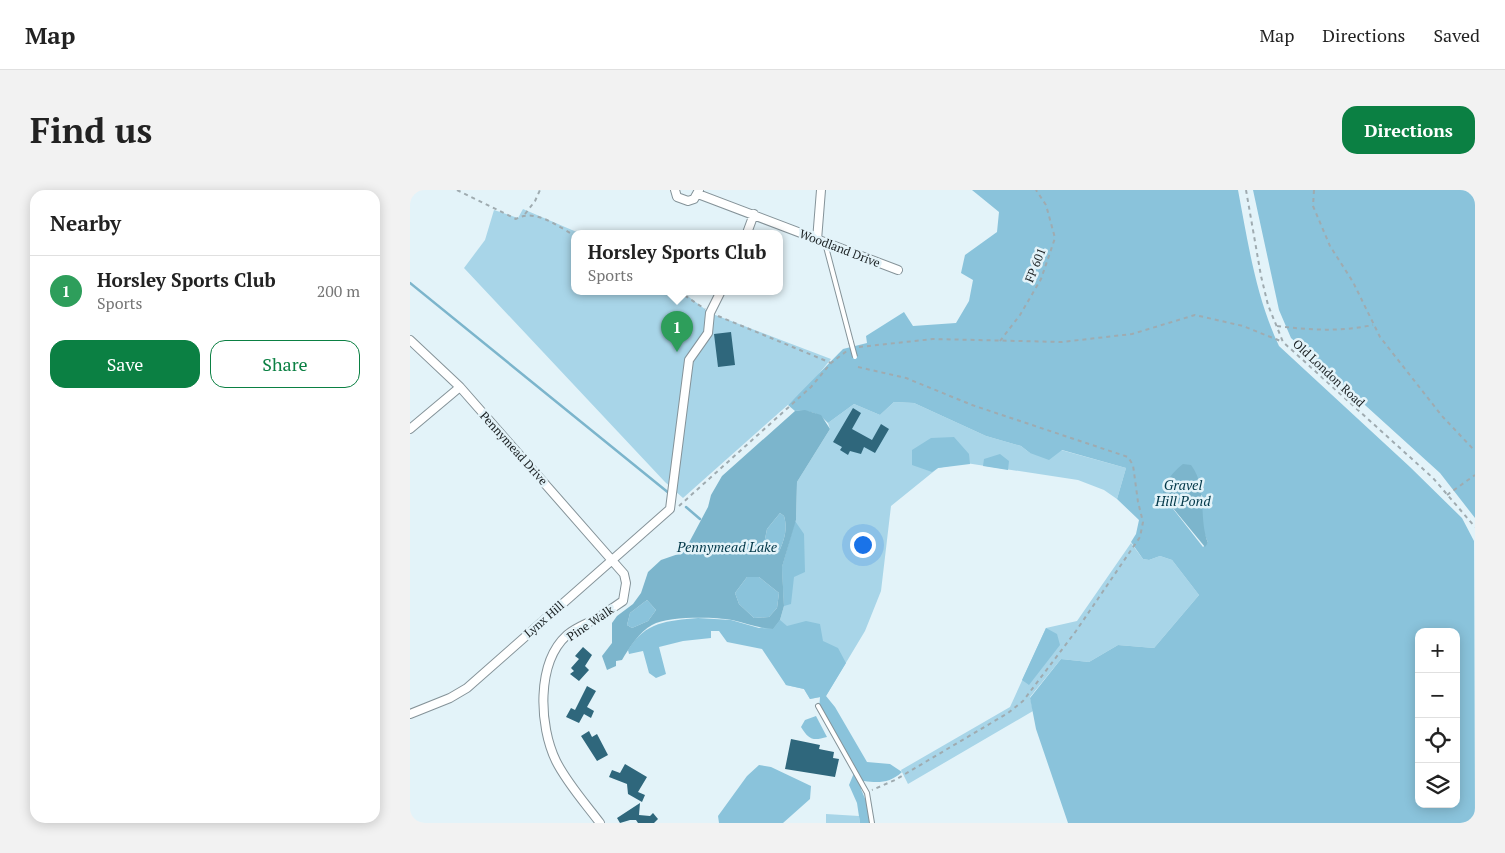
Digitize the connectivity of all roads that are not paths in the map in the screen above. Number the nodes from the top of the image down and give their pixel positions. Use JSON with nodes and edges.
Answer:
{"nodes":[{"id":1,"x":674,"y":190,"type":"edge"},
{"id":2,"x":821,"y":190,"type":"edge"},
{"id":3,"x":699,"y":192,"type":"edge"},
{"id":4,"x":754,"y":214,"type":"junction"},
{"id":5,"x":748,"y":230,"type":"edge"},
{"id":6,"x":821,"y":242,"type":"junction"},
{"id":7,"x":898,"y":270,"type":"dead end"},
{"id":8,"x":718,"y":295,"type":"edge"},
{"id":9,"x":410,"y":340,"type":"edge"},
{"id":10,"x":855,"y":357,"type":"dead end"},
{"id":11,"x":460,"y":387,"type":"junction"},
{"id":12,"x":410,"y":429,"type":"edge"},
{"id":13,"x":613,"y":559,"type":"junction"},
{"id":14,"x":818,"y":706,"type":"dead end"},
{"id":15,"x":410,"y":714,"type":"edge"},
{"id":16,"x":600,"y":823,"type":"edge"},
{"id":17,"x":872,"y":823,"type":"edge"}],
"edges":[{"from":1,"to":3,"type":"street","name":"Woodland Drive"},
{"from":2,"to":6,"type":"street"},
{"from":3,"to":4,"type":"street","name":"Woodland Drive"},
{"from":4,"to":5,"type":"street"},
{"from":4,"to":6,"type":"street","name":"Woodland Drive"},
{"from":6,"to":7,"type":"street","name":"Woodland Drive"},
{"from":6,"to":10,"type":"lane","bridge":true},
{"from":8,"to":13,"type":"street","name":"Lynx Hill"},
{"from":9,"to":11,"type":"street","name":"Pennymead Drive"},
{"from":11,"to":12,"type":"street"},
{"from":11,"to":13,"type":"street","name":"Pennymead Drive"},
{"from":13,"to":15,"type":"street","name":"Lynx Hill"},
{"from":13,"to":16,"type":"street","name":"Pine Walk"},
{"from":14,"to":17,"type":"lane"}]}
